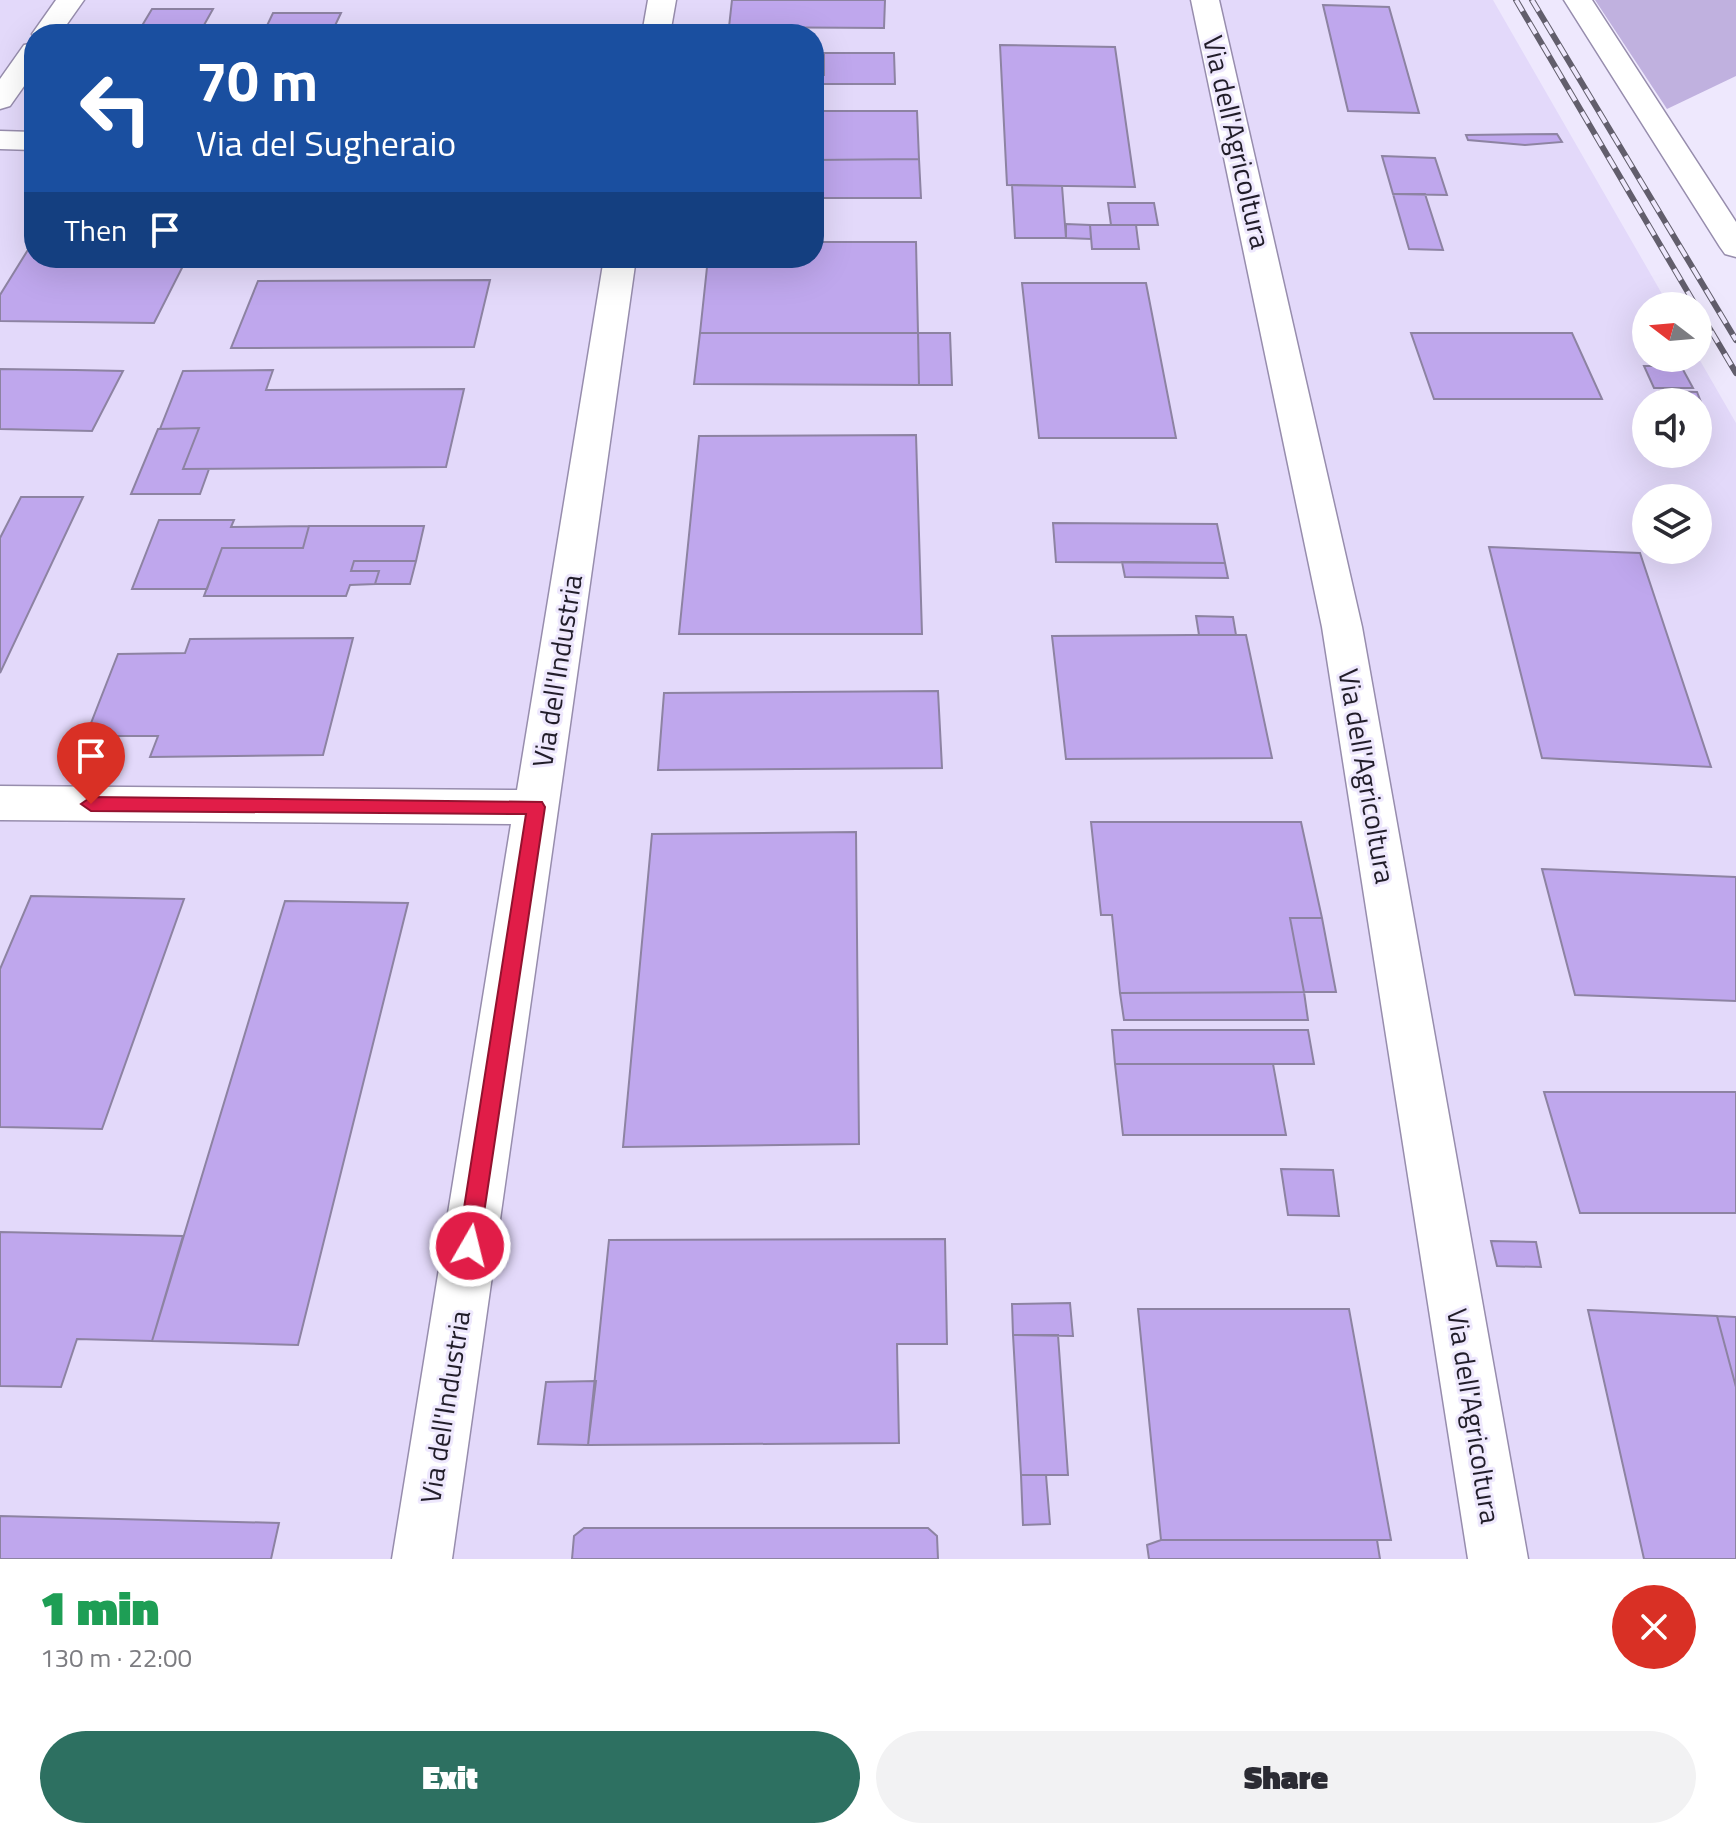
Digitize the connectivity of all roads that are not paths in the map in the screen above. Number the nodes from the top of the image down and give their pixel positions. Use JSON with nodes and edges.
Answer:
{"nodes":[{"id":1,"x":70,"y":0,"type":"edge"},
{"id":2,"x":662,"y":0,"type":"edge"},
{"id":3,"x":1205,"y":0,"type":"edge"},
{"id":4,"x":1578,"y":0,"type":"edge"},
{"id":5,"x":53,"y":24,"type":"edge"},
{"id":6,"x":658,"y":24,"type":"edge"},
{"id":7,"x":24,"y":65,"type":"edge"},
{"id":8,"x":0,"y":100,"type":"edge"},
{"id":9,"x":0,"y":140,"type":"edge"},
{"id":10,"x":24,"y":141,"type":"edge"},
{"id":11,"x":1736,"y":247,"type":"edge"},
{"id":12,"x":618,"y":268,"type":"edge"},
{"id":13,"x":0,"y":803,"type":"edge"},
{"id":14,"x":536,"y":807,"type":"junction"},
{"id":15,"x":422,"y":1559,"type":"edge"},
{"id":16,"x":1498,"y":1559,"type":"edge"}],
"edges":[{"from":1,"to":5,"type":"street"},
{"from":2,"to":6,"type":"street"},
{"from":3,"to":16,"type":"street","name":"Via dell'Agricoltura"},
{"from":4,"to":11,"type":"street"},
{"from":7,"to":8,"type":"street"},
{"from":9,"to":10,"type":"street"},
{"from":12,"to":14,"type":"street","name":"Via dell'Industria"},
{"from":13,"to":14,"type":"street"},
{"from":14,"to":15,"type":"street","name":"Via dell'Industria"}]}
